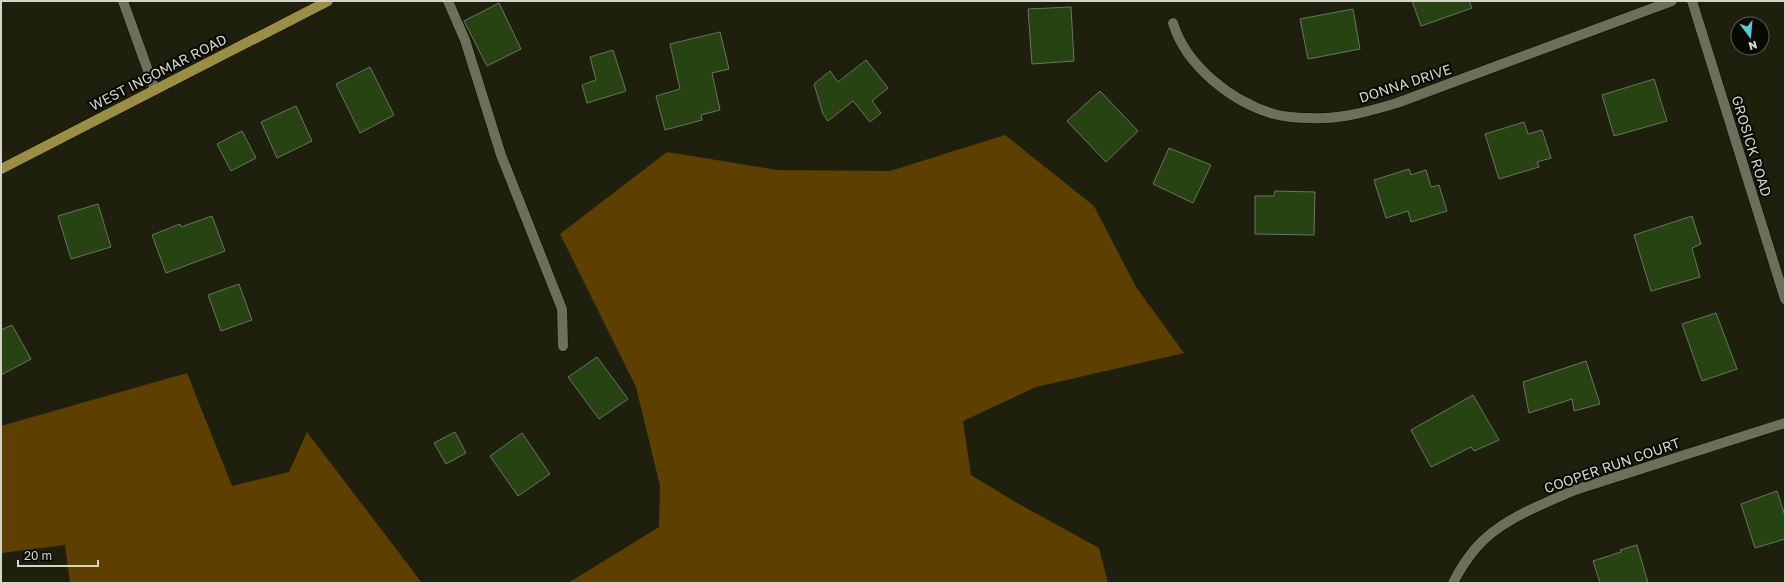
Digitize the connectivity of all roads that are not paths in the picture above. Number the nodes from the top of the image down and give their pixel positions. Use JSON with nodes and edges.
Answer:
{"nodes":[{"id":1,"x":123,"y":1,"type":"edge"},
{"id":2,"x":328,"y":1,"type":"edge"},
{"id":3,"x":448,"y":1,"type":"edge"},
{"id":4,"x":1672,"y":1,"type":"edge"},
{"id":5,"x":1692,"y":1,"type":"edge"},
{"id":6,"x":1173,"y":24,"type":"dead end"},
{"id":7,"x":155,"y":90,"type":"junction"},
{"id":8,"x":1,"y":169,"type":"edge"},
{"id":9,"x":1785,"y":299,"type":"edge"},
{"id":10,"x":563,"y":346,"type":"dead end"},
{"id":11,"x":1785,"y":423,"type":"edge"},
{"id":12,"x":1453,"y":583,"type":"edge"}],
"edges":[{"from":1,"to":7,"type":"street"},
{"from":2,"to":7,"type":"main road","name":"WEST INGOMAR ROAD"},
{"from":3,"to":10,"type":"street"},
{"from":4,"to":6,"type":"street","name":"DONNA DRIVE"},
{"from":5,"to":9,"type":"street","name":"GROSICK ROAD"},
{"from":7,"to":8,"type":"main road","name":"WEST INGOMAR ROAD"},
{"from":11,"to":12,"type":"street","name":"COOPER RUN COURT"}]}
